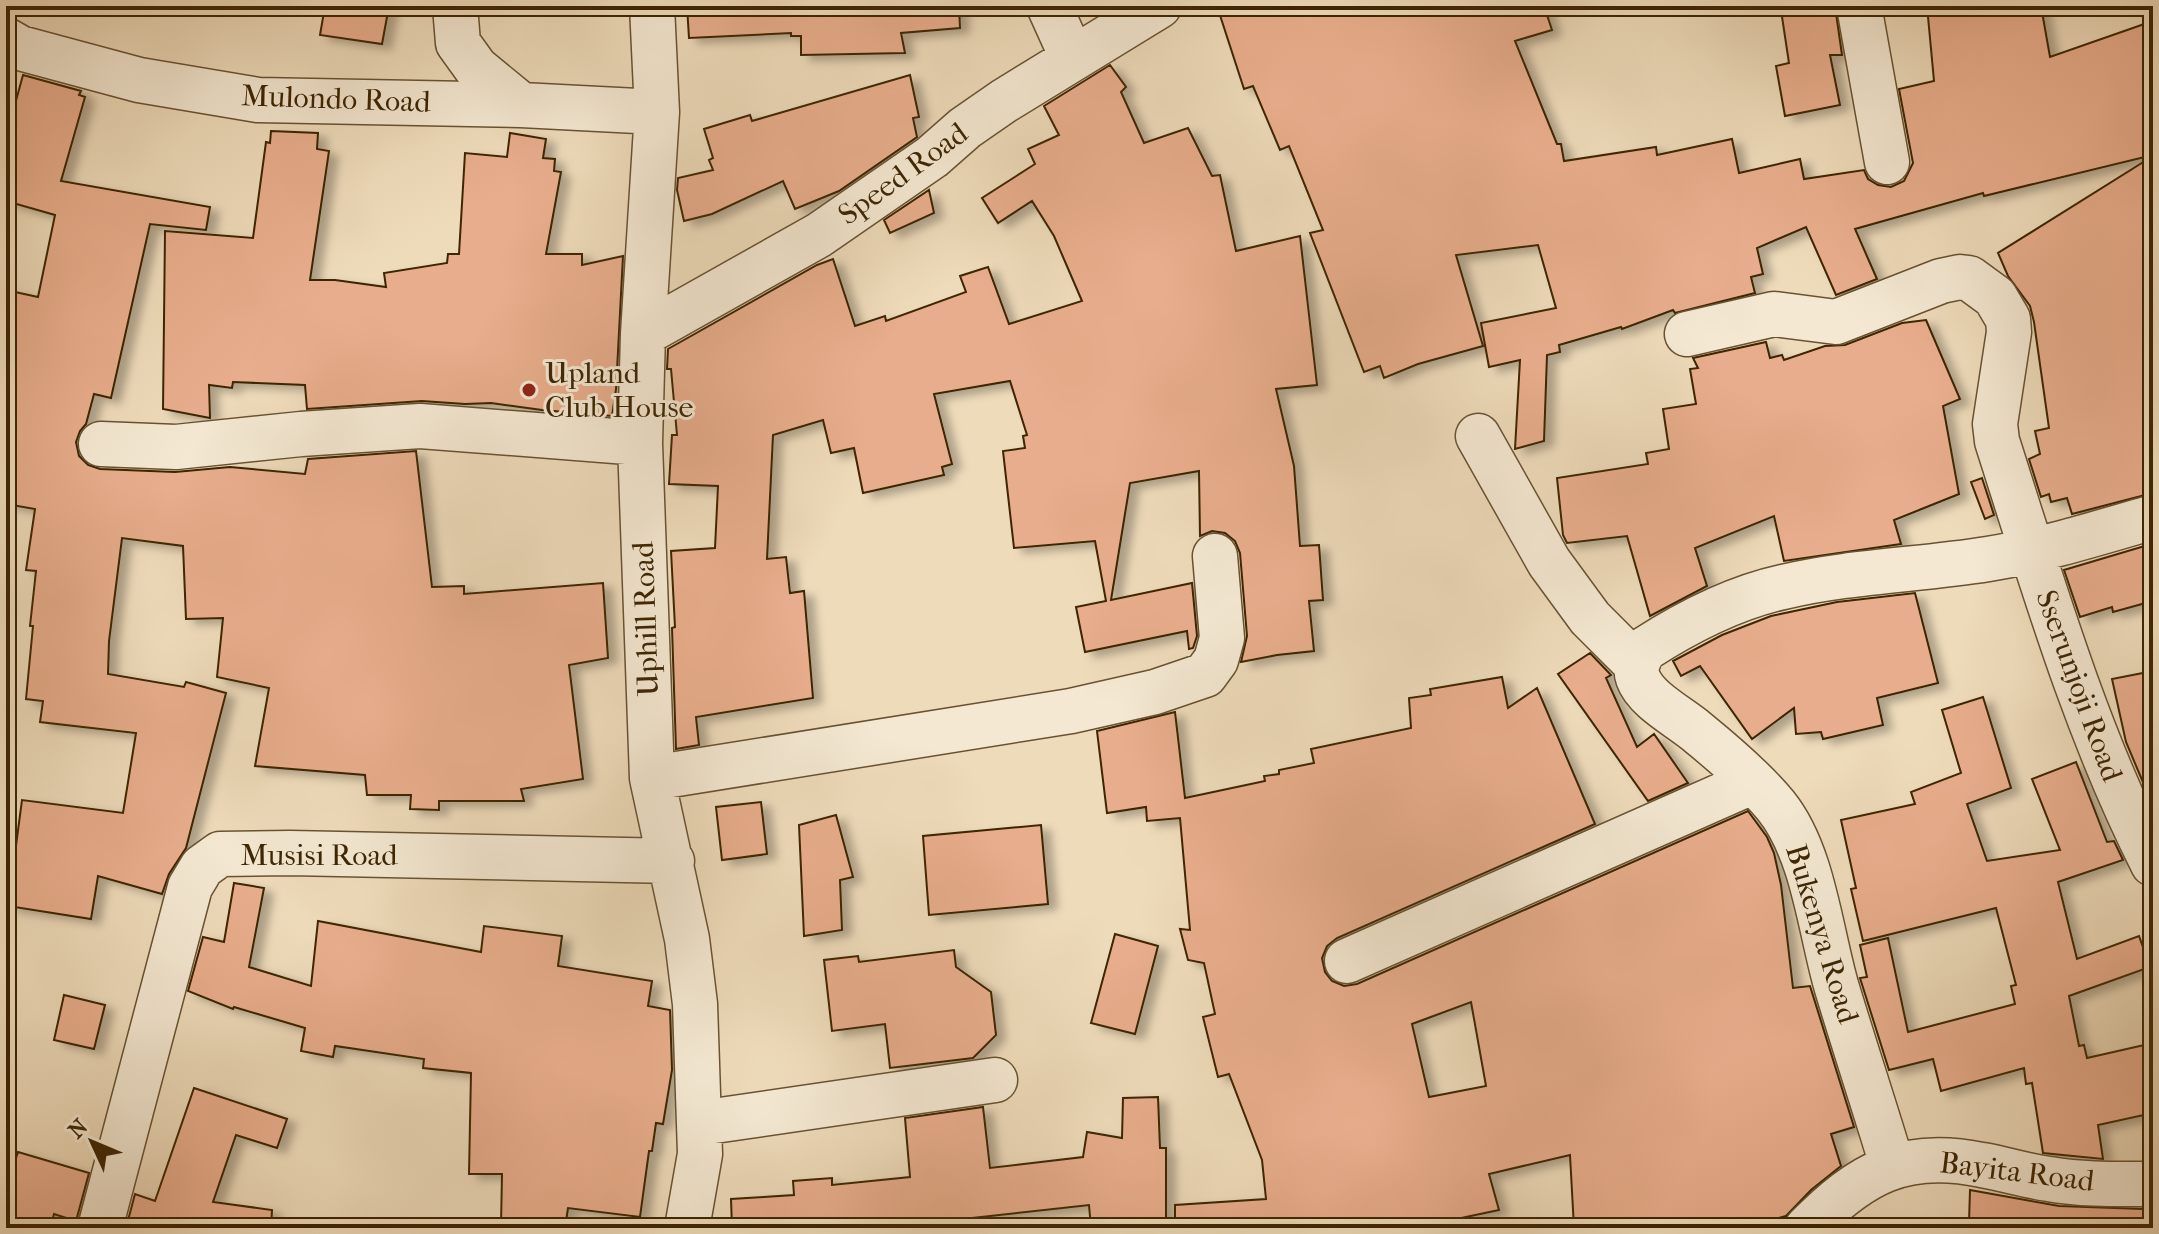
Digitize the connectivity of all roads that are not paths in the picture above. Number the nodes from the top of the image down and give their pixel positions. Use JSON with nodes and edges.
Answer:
{"nodes":[{"id":1,"x":455,"y":6,"type":"edge"},
{"id":2,"x":652,"y":6,"type":"edge"},
{"id":3,"x":1049,"y":6,"type":"edge"},
{"id":4,"x":1159,"y":6,"type":"edge"},
{"id":5,"x":1859,"y":6,"type":"edge"},
{"id":6,"x":11,"y":56,"type":"edge"},
{"id":7,"x":1072,"y":57,"type":"junction"},
{"id":8,"x":521,"y":105,"type":"junction"},
{"id":9,"x":657,"y":112,"type":"junction"},
{"id":10,"x":1887,"y":162,"type":"dead end"},
{"id":11,"x":643,"y":334,"type":"junction"},
{"id":12,"x":1687,"y":334,"type":"dead end"},
{"id":13,"x":1478,"y":436,"type":"dead end"},
{"id":14,"x":640,"y":443,"type":"junction"},
{"id":15,"x":101,"y":444,"type":"dead end"},
{"id":16,"x":2153,"y":517,"type":"edge"},
{"id":17,"x":2032,"y":549,"type":"junction"},
{"id":18,"x":1215,"y":556,"type":"dead end"},
{"id":19,"x":1637,"y":665,"type":"junction"},
{"id":20,"x":652,"y":778,"type":"junction"},
{"id":21,"x":1752,"y":782,"type":"junction"},
{"id":22,"x":672,"y":861,"type":"junction"},
{"id":23,"x":2153,"y":864,"type":"edge"},
{"id":24,"x":1347,"y":961,"type":"dead end"},
{"id":25,"x":995,"y":1080,"type":"dead end"},
{"id":26,"x":700,"y":1123,"type":"junction"},
{"id":27,"x":1892,"y":1165,"type":"junction"},
{"id":28,"x":2153,"y":1184,"type":"edge"},
{"id":29,"x":100,"y":1228,"type":"edge"},
{"id":30,"x":687,"y":1228,"type":"edge"},
{"id":31,"x":1807,"y":1228,"type":"edge"}],
"edges":[{"from":1,"to":8,"type":"street"},
{"from":2,"to":9,"type":"street","name":"Uphill Road"},
{"from":3,"to":7,"type":"street"},
{"from":4,"to":7,"type":"street","name":"Speed Road"},
{"from":5,"to":10,"type":"street"},
{"from":6,"to":8,"type":"street","name":"Mulondo Road"},
{"from":7,"to":11,"type":"street","name":"Speed Road"},
{"from":8,"to":9,"type":"street","name":"Mulondo Road"},
{"from":9,"to":11,"type":"street","name":"Uphill Road"},
{"from":11,"to":14,"type":"street","name":"Uphill Road"},
{"from":12,"to":17,"type":"street","name":"Sserunjoji Road"},
{"from":13,"to":19,"type":"street","name":"Bukenya Road"},
{"from":14,"to":15,"type":"street"},
{"from":14,"to":20,"type":"street","name":"Uphill Road"},
{"from":16,"to":17,"type":"street"},
{"from":17,"to":19,"type":"street"},
{"from":17,"to":23,"type":"street","name":"Sserunjoji Road"},
{"from":18,"to":20,"type":"street"},
{"from":19,"to":21,"type":"street","name":"Bukenya Road"},
{"from":20,"to":22,"type":"street","name":"Uphill Road"},
{"from":21,"to":24,"type":"street"},
{"from":21,"to":27,"type":"street","name":"Bukenya Road"},
{"from":22,"to":26,"type":"street","name":"Uphill Road"},
{"from":22,"to":29,"type":"street","name":"Musisi Road"},
{"from":25,"to":26,"type":"street"},
{"from":26,"to":30,"type":"street","name":"Uphill Road"},
{"from":27,"to":28,"type":"street","name":"Bayita Road"},
{"from":27,"to":31,"type":"street","name":"Bayita Road"}]}
